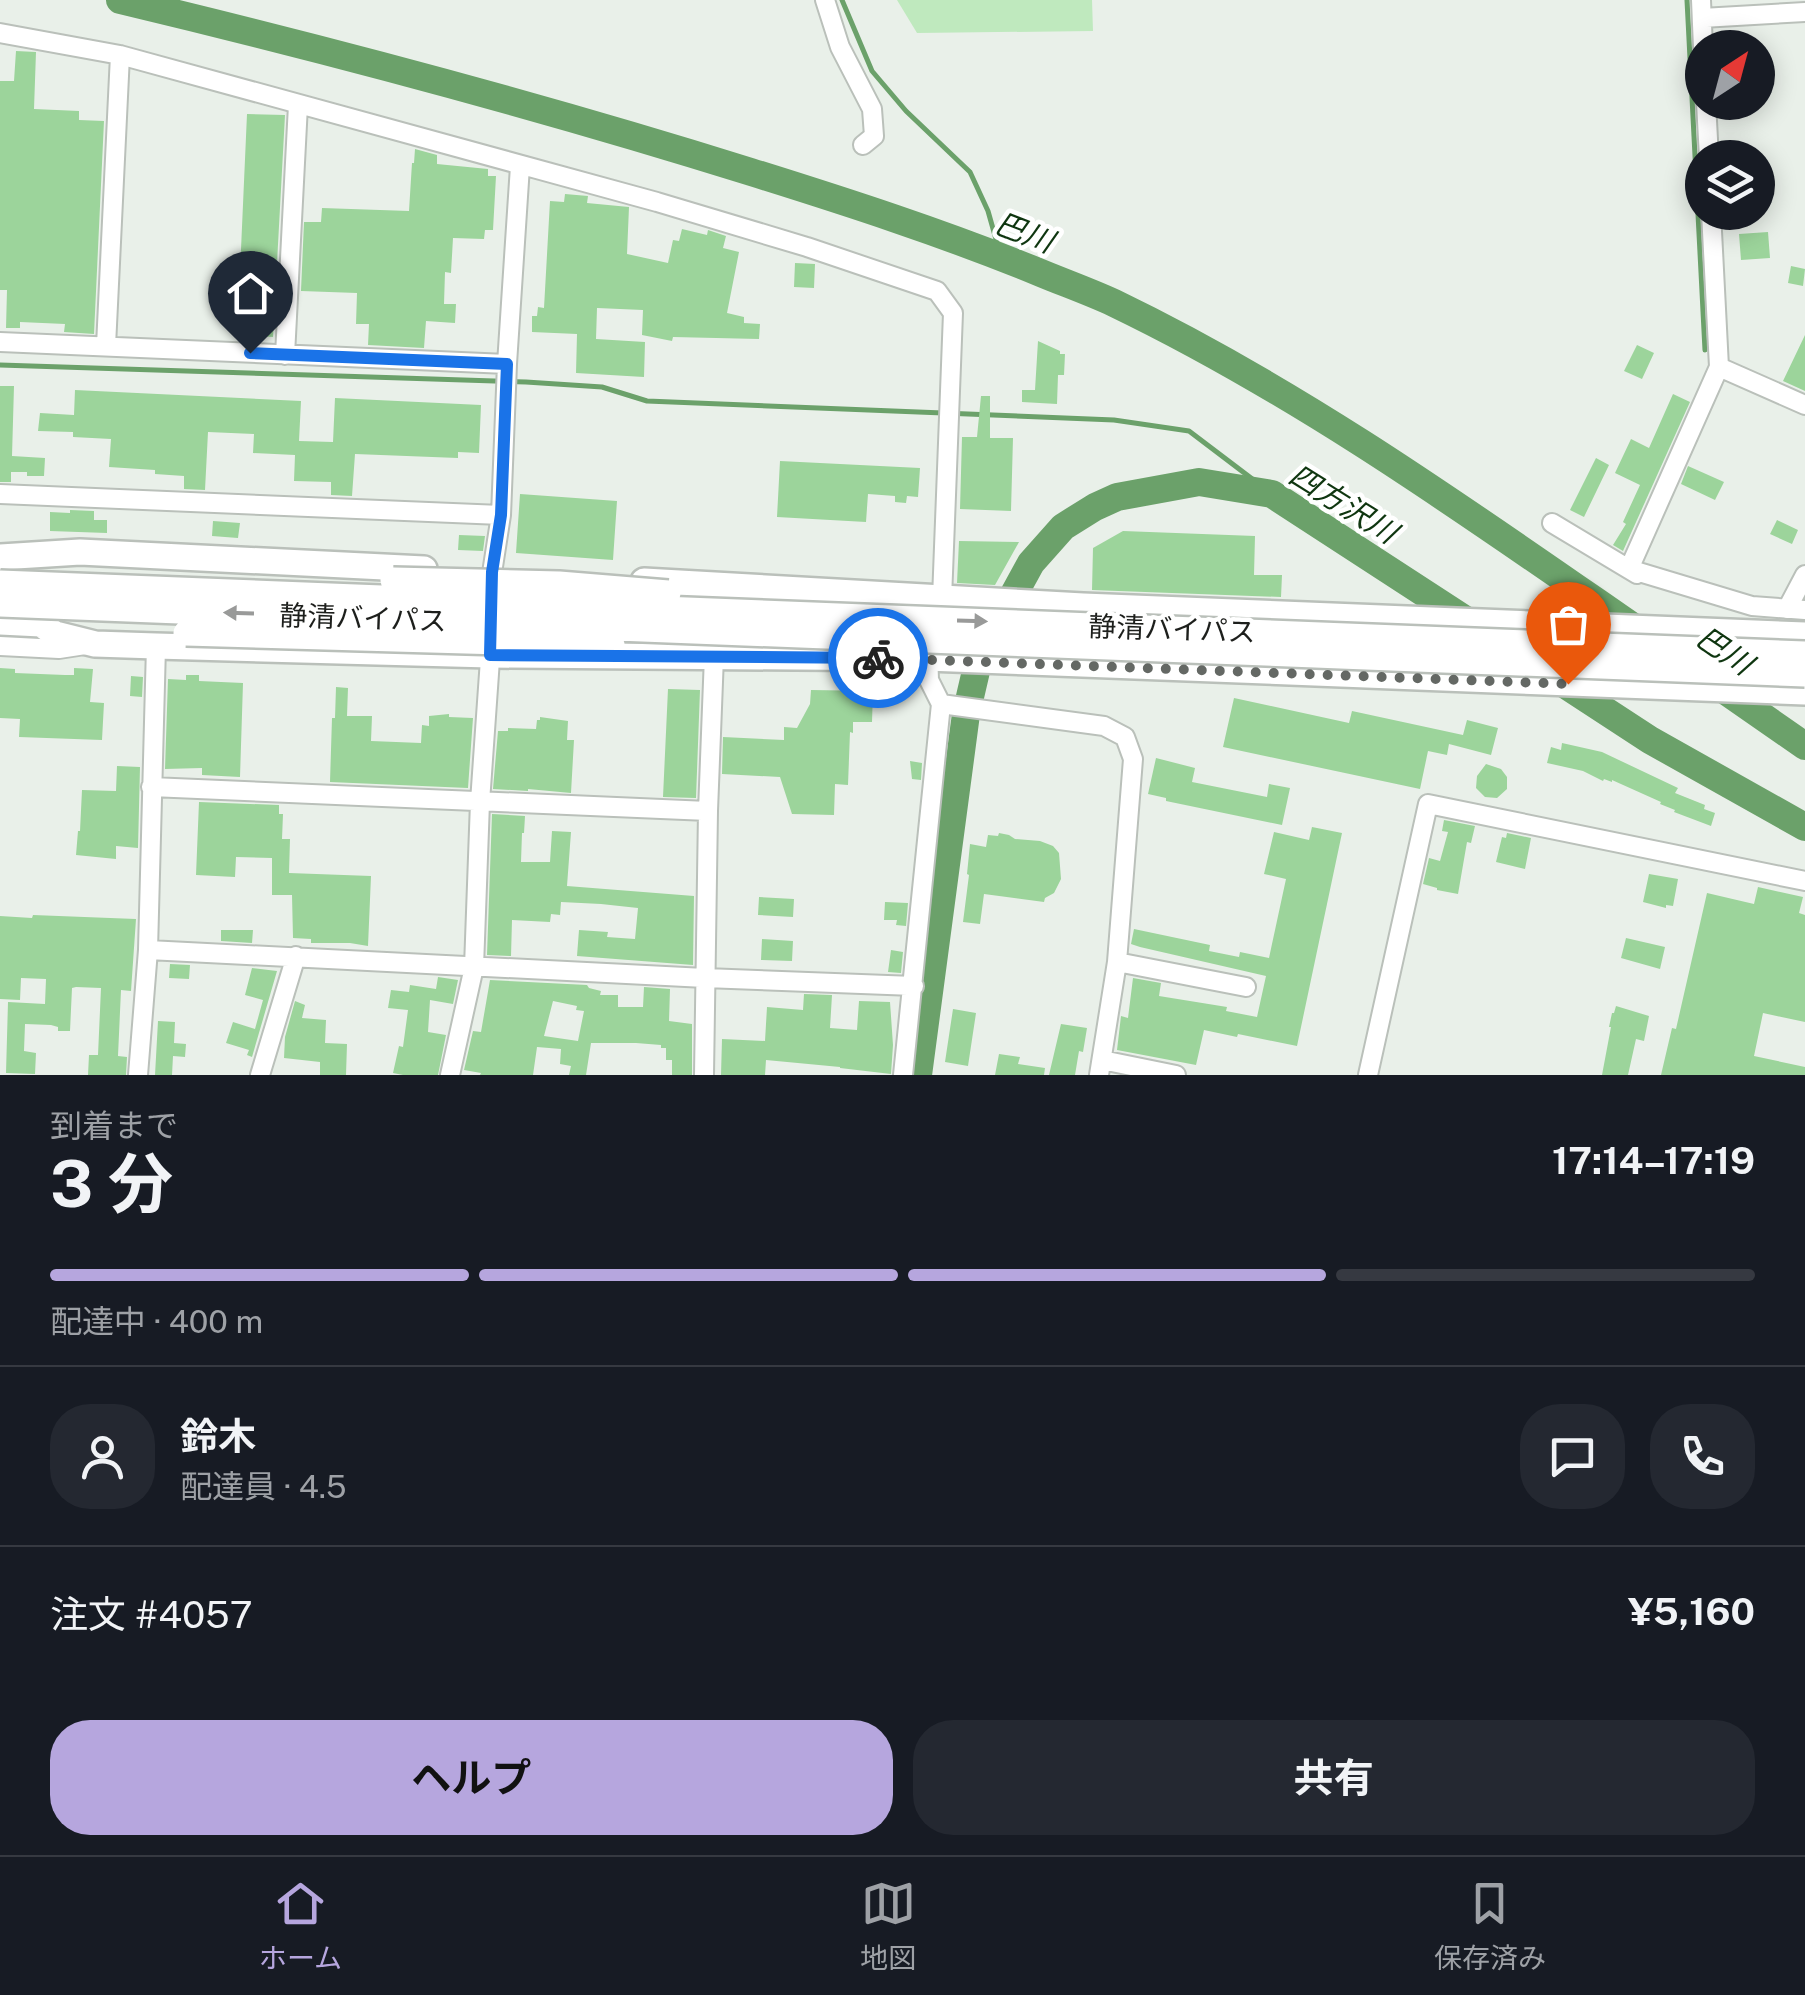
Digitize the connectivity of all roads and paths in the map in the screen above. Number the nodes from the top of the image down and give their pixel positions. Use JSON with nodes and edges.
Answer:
{"nodes":[{"id":1,"x":825,"y":0,"type":"edge"},
{"id":2,"x":1701,"y":9,"type":"edge"},
{"id":3,"x":1805,"y":12,"type":"edge"},
{"id":4,"x":0,"y":33,"type":"edge"},
{"id":5,"x":120,"y":56,"type":"junction"},
{"id":6,"x":298,"y":105,"type":"junction"},
{"id":7,"x":863,"y":145,"type":"dead end"},
{"id":8,"x":520,"y":166,"type":"junction"},
{"id":9,"x":1712,"y":230,"type":"edge"},
{"id":10,"x":0,"y":342,"type":"edge"},
{"id":11,"x":106,"y":346,"type":"junction"},
{"id":12,"x":286,"y":355,"type":"junction"},
{"id":13,"x":507,"y":364,"type":"junction"},
{"id":14,"x":1719,"y":367,"type":"junction"},
{"id":15,"x":1805,"y":405,"type":"edge"},
{"id":16,"x":0,"y":494,"type":"edge"},
{"id":17,"x":501,"y":515,"type":"junction"},
{"id":18,"x":1552,"y":522,"type":"dead end"},
{"id":19,"x":0,"y":544,"type":"edge"},
{"id":20,"x":60,"y":553,"type":"junction"},
{"id":21,"x":0,"y":557,"type":"edge"},
{"id":22,"x":0,"y":568,"type":"edge"},
{"id":23,"x":1629,"y":569,"type":"junction"},
{"id":24,"x":492,"y":572,"type":"junction"},
{"id":25,"x":1805,"y":575,"type":"edge"},
{"id":26,"x":0,"y":583,"type":"edge"},
{"id":27,"x":0,"y":604,"type":"edge"},
{"id":28,"x":930,"y":605,"type":"junction"},
{"id":29,"x":1796,"y":610,"type":"edge"},
{"id":30,"x":0,"y":622,"type":"edge"},
{"id":31,"x":42,"y":624,"type":"junction"},
{"id":32,"x":1758,"y":635,"type":"junction"},
{"id":33,"x":1805,"y":635,"type":"edge"},
{"id":34,"x":96,"y":644,"type":"junction"},
{"id":35,"x":0,"y":646,"type":"edge"},
{"id":36,"x":156,"y":646,"type":"junction"},
{"id":37,"x":934,"y":650,"type":"junction"},
{"id":38,"x":1805,"y":654,"type":"edge"},
{"id":39,"x":490,"y":655,"type":"junction"},
{"id":40,"x":714,"y":656,"type":"junction"},
{"id":41,"x":1805,"y":674,"type":"edge"},
{"id":42,"x":1805,"y":692,"type":"edge"},
{"id":43,"x":946,"y":704,"type":"junction"},
{"id":44,"x":151,"y":787,"type":"junction"},
{"id":45,"x":480,"y":802,"type":"junction"},
{"id":46,"x":708,"y":811,"type":"junction"},
{"id":47,"x":1805,"y":881,"type":"edge"},
{"id":48,"x":148,"y":950,"type":"junction"},
{"id":49,"x":296,"y":956,"type":"junction"},
{"id":50,"x":1117,"y":962,"type":"junction"},
{"id":51,"x":474,"y":967,"type":"junction"},
{"id":52,"x":705,"y":978,"type":"junction"},
{"id":53,"x":914,"y":986,"type":"junction"},
{"id":54,"x":1246,"y":988,"type":"dead end"},
{"id":55,"x":1100,"y":1068,"type":"edge"},
{"id":56,"x":138,"y":1075,"type":"edge"},
{"id":57,"x":260,"y":1075,"type":"edge"},
{"id":58,"x":450,"y":1075,"type":"edge"},
{"id":59,"x":704,"y":1075,"type":"edge"},
{"id":60,"x":903,"y":1075,"type":"edge"},
{"id":61,"x":1176,"y":1075,"type":"edge"},
{"id":62,"x":1368,"y":1075,"type":"edge"}],
"edges":[{"from":1,"to":7,"type":"street"},
{"from":2,"to":3,"type":"street"},
{"from":4,"to":5,"type":"street"},
{"from":5,"to":6,"type":"street"},
{"from":5,"to":11,"type":"street"},
{"from":6,"to":8,"type":"street"},
{"from":6,"to":12,"type":"street"},
{"from":8,"to":13,"type":"street"},
{"from":8,"to":28,"type":"street"},
{"from":9,"to":14,"type":"street"},
{"from":10,"to":11,"type":"street"},
{"from":11,"to":12,"type":"street"},
{"from":12,"to":13,"type":"street"},
{"from":13,"to":17,"type":"street"},
{"from":14,"to":15,"type":"street"},
{"from":14,"to":23,"type":"street"},
{"from":16,"to":17,"type":"street"},
{"from":17,"to":24,"type":"street"},
{"from":18,"to":23,"type":"street"},
{"from":19,"to":20,"type":"street"},
{"from":20,"to":21,"type":"highway"},
{"from":20,"to":24,"type":"highway"},
{"from":22,"to":28,"type":"highway","bridge":true},
{"from":23,"to":29,"type":"street"},
{"from":23,"to":32,"type":"street"},
{"from":24,"to":28,"type":"highway"},
{"from":24,"to":39,"type":"street"},
{"from":25,"to":29,"type":"street"},
{"from":26,"to":28,"type":"highway","name":"静清バイパス","bridge":true},
{"from":37,"to":27,"type":"highway","name":"静清バイパス","one_way":true,"bridge":true},
{"from":28,"to":32,"type":"highway"},
{"from":28,"to":37,"type":"street"},
{"from":28,"to":38,"type":"highway","name":"静清バイパス","one_way":true,"bridge":true},
{"from":30,"to":31,"type":"highway"},
{"from":31,"to":34,"type":"highway"},
{"from":31,"to":37,"type":"highway","bridge":true},
{"from":32,"to":33,"type":"highway"},
{"from":34,"to":35,"type":"street"},
{"from":34,"to":36,"type":"highway"},
{"from":36,"to":39,"type":"highway"},
{"from":36,"to":44,"type":"street"},
{"from":37,"to":40,"type":"highway"},
{"from":37,"to":41,"type":"highway","name":"静清バイパス","bridge":true},
{"from":37,"to":42,"type":"highway"},
{"from":37,"to":43,"type":"street"},
{"from":39,"to":40,"type":"highway"},
{"from":39,"to":45,"type":"street"},
{"from":40,"to":46,"type":"street"},
{"from":43,"to":50,"type":"street"},
{"from":43,"to":53,"type":"street"},
{"from":44,"to":45,"type":"street"},
{"from":44,"to":48,"type":"street"},
{"from":45,"to":46,"type":"street"},
{"from":45,"to":51,"type":"street"},
{"from":46,"to":52,"type":"street"},
{"from":47,"to":62,"type":"street"},
{"from":48,"to":49,"type":"street"},
{"from":48,"to":56,"type":"street"},
{"from":49,"to":51,"type":"street"},
{"from":49,"to":57,"type":"street"},
{"from":50,"to":54,"type":"street"},
{"from":50,"to":55,"type":"street"},
{"from":51,"to":52,"type":"street"},
{"from":51,"to":58,"type":"street"},
{"from":52,"to":53,"type":"street"},
{"from":52,"to":59,"type":"street"},
{"from":53,"to":60,"type":"street"},
{"from":55,"to":61,"type":"street"}]}
